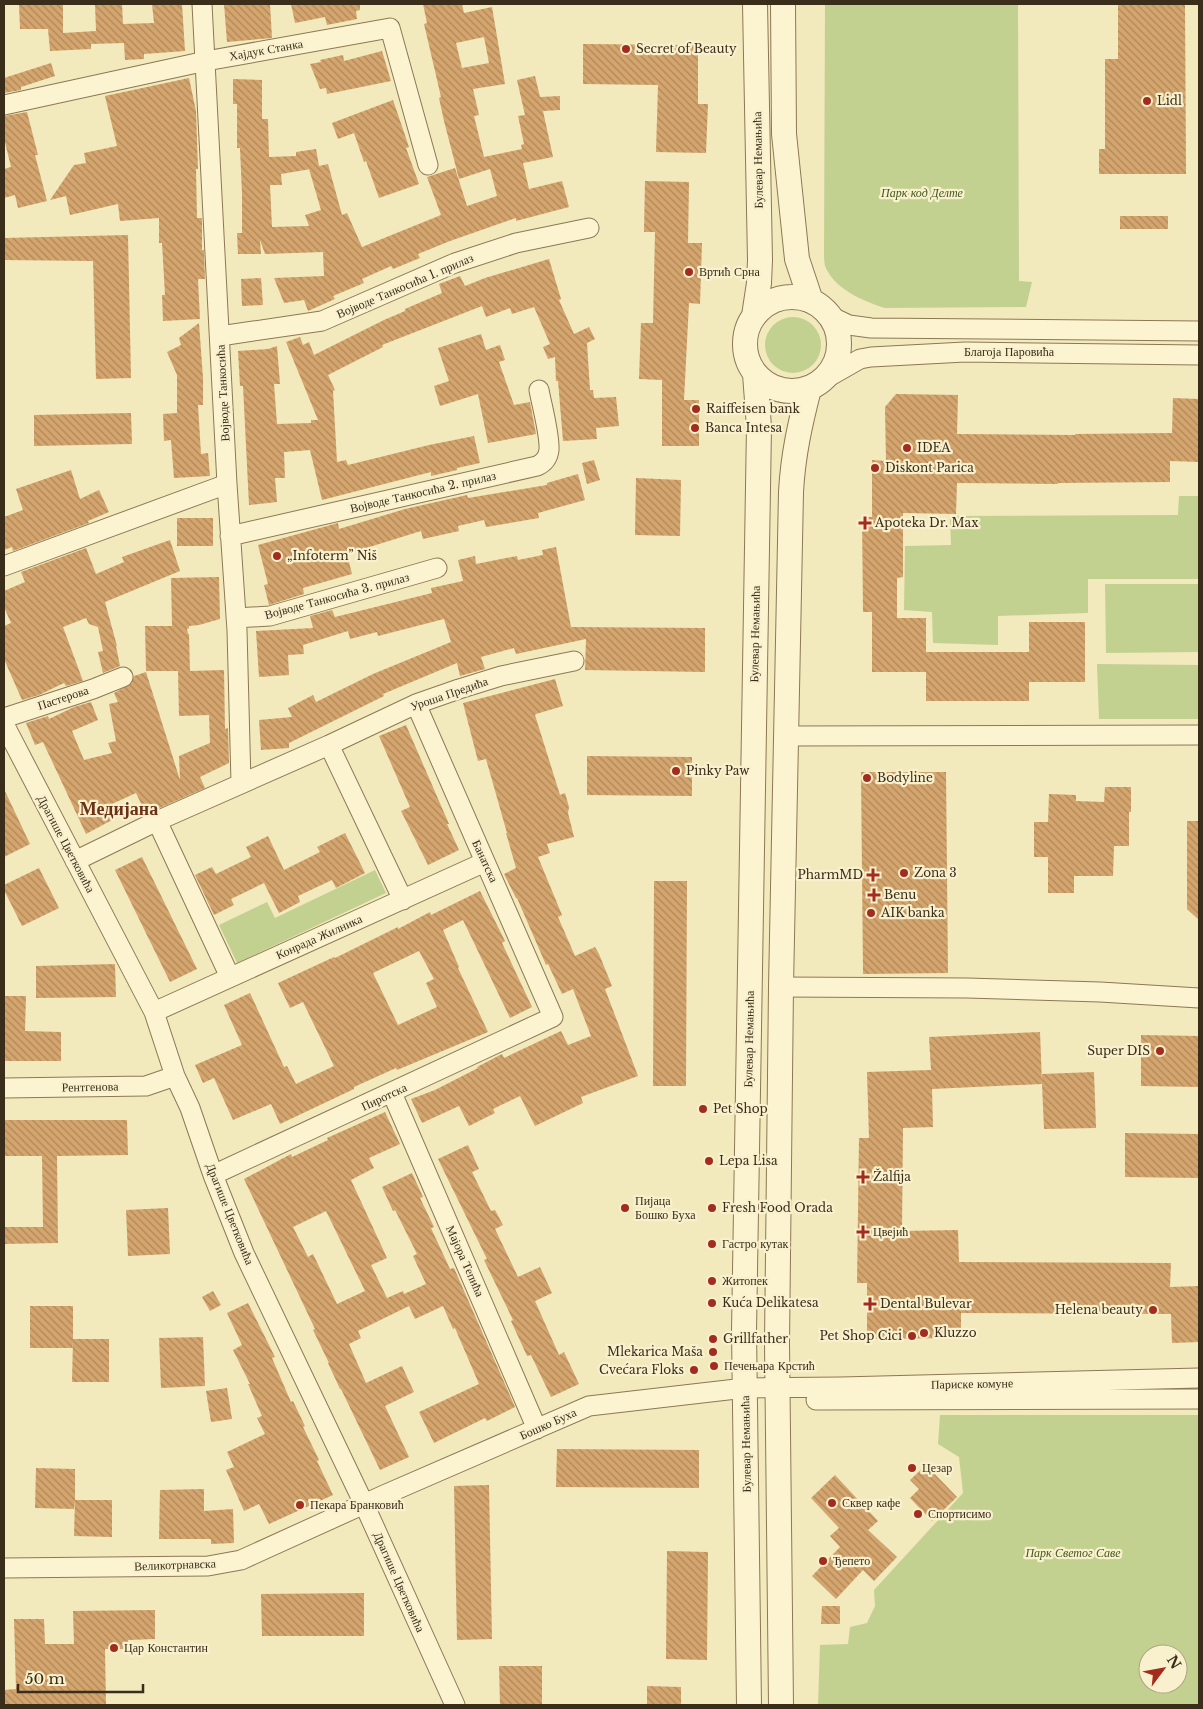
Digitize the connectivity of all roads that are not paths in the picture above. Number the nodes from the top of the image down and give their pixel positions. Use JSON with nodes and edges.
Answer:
{"nodes":[{"id":1,"x":202,"y":4,"type":"edge"},
{"id":2,"x":755,"y":4,"type":"edge"},
{"id":3,"x":783,"y":4,"type":"edge"},
{"id":4,"x":206,"y":61,"type":"junction"},
{"id":5,"x":4,"y":105,"type":"edge"},
{"id":6,"x":428,"y":165,"type":"dead end"},
{"id":7,"x":589,"y":228,"type":"dead end"},
{"id":8,"x":811,"y":301,"type":"junction"},
{"id":9,"x":754,"y":316,"type":"junction"},
{"id":10,"x":830,"y":316,"type":"junction"},
{"id":11,"x":1199,"y":331,"type":"edge"},
{"id":12,"x":220,"y":336,"type":"junction"},
{"id":13,"x":1199,"y":355,"type":"edge"},
{"id":14,"x":755,"y":374,"type":"junction"},
{"id":15,"x":817,"y":384,"type":"junction"},
{"id":16,"x":539,"y":390,"type":"dead end"},
{"id":17,"x":227,"y":484,"type":"junction"},
{"id":18,"x":230,"y":536,"type":"junction"},
{"id":19,"x":4,"y":566,"type":"edge"},
{"id":20,"x":437,"y":568,"type":"dead end"},
{"id":21,"x":236,"y":618,"type":"junction"},
{"id":22,"x":574,"y":661,"type":"dead end"},
{"id":23,"x":123,"y":677,"type":"dead end"},
{"id":24,"x":416,"y":704,"type":"junction"},
{"id":25,"x":4,"y":718,"type":"edge"},
{"id":26,"x":4,"y":724,"type":"edge"},
{"id":27,"x":1199,"y":735,"type":"edge"},
{"id":28,"x":787,"y":736,"type":"junction"},
{"id":29,"x":330,"y":745,"type":"junction"},
{"id":30,"x":241,"y":783,"type":"junction"},
{"id":31,"x":157,"y":821,"type":"junction"},
{"id":32,"x":75,"y":861,"type":"junction"},
{"id":33,"x":485,"y":862,"type":"junction"},
{"id":34,"x":403,"y":900,"type":"junction"},
{"id":35,"x":230,"y":977,"type":"junction"},
{"id":36,"x":781,"y":987,"type":"junction"},
{"id":37,"x":1199,"y":998,"type":"edge"},
{"id":38,"x":154,"y":1012,"type":"junction"},
{"id":39,"x":554,"y":1017,"type":"joint"},
{"id":40,"x":175,"y":1076,"type":"junction"},
{"id":41,"x":4,"y":1088,"type":"edge"},
{"id":42,"x":392,"y":1093,"type":"junction"},
{"id":43,"x":213,"y":1175,"type":"junction"},
{"id":44,"x":1199,"y":1378,"type":"edge"},
{"id":45,"x":745,"y":1394,"type":"junction"},
{"id":46,"x":777,"y":1394,"type":"junction"},
{"id":47,"x":1199,"y":1399,"type":"edge"},
{"id":48,"x":537,"y":1429,"type":"junction"},
{"id":49,"x":364,"y":1504,"type":"junction"},
{"id":50,"x":4,"y":1568,"type":"edge"},
{"id":51,"x":455,"y":1705,"type":"edge"},
{"id":52,"x":749,"y":1705,"type":"edge"},
{"id":53,"x":781,"y":1705,"type":"edge"}],
"edges":[{"from":1,"to":4,"type":"street","name":"Војводе Танкосића"},
{"from":2,"to":9,"type":"street","name":"Булевар Немањића"},
{"from":3,"to":8,"type":"street"},
{"from":4,"to":5,"type":"street","name":"Хајдук Станка"},
{"from":4,"to":6,"type":"street","name":"Хајдук Станка"},
{"from":4,"to":12,"type":"street","name":"Војводе Танкосића"},
{"from":7,"to":12,"type":"street","name":"Војводе Танкосића 1. прилаз"},
{"from":8,"to":9,"type":"street"},
{"from":8,"to":10,"type":"street"},
{"from":9,"to":14,"type":"street"},
{"from":10,"to":11,"type":"street","name":"Благоја Паровића"},
{"from":10,"to":15,"type":"street"},
{"from":12,"to":17,"type":"street","name":"Војводе Танкосића"},
{"from":13,"to":15,"type":"street","name":"Благоја Паровића"},
{"from":14,"to":15,"type":"street"},
{"from":14,"to":45,"type":"street","name":"Булевар Немањића"},
{"from":15,"to":28,"type":"street"},
{"from":16,"to":18,"type":"street","name":"Војводе Танкосића 2. прилаз"},
{"from":17,"to":18,"type":"street","name":"Војводе Танкосића"},
{"from":17,"to":19,"type":"street"},
{"from":18,"to":21,"type":"street","name":"Војводе Танкосића"},
{"from":20,"to":21,"type":"street","name":"Војводе Танкосића 3. прилаз"},
{"from":21,"to":30,"type":"street","name":"Војводе Танкосића"},
{"from":22,"to":24,"type":"street","name":"Уроша Предића"},
{"from":23,"to":25,"type":"street","name":"Пастерова"},
{"from":24,"to":29,"type":"street","name":"Уроша Предића"},
{"from":24,"to":33,"type":"street","name":"Банатска"},
{"from":26,"to":32,"type":"street","name":"Драгише Цветковића"},
{"from":27,"to":28,"type":"street"},
{"from":28,"to":36,"type":"street"},
{"from":29,"to":30,"type":"street","name":"Уроша Предића"},
{"from":29,"to":34,"type":"street"},
{"from":30,"to":31,"type":"street","name":"Уроша Предића"},
{"from":31,"to":32,"type":"street","name":"Уроша Предића"},
{"from":31,"to":35,"type":"street"},
{"from":32,"to":38,"type":"street","name":"Драгише Цветковића"},
{"from":33,"to":34,"type":"street","name":"Конрада Жилника"},
{"from":33,"to":39,"type":"street","name":"Банатска"},
{"from":34,"to":35,"type":"street","name":"Конрада Жилника"},
{"from":35,"to":38,"type":"street","name":"Конрада Жилника"},
{"from":36,"to":37,"type":"street"},
{"from":36,"to":46,"type":"street"},
{"from":38,"to":40,"type":"street","name":"Драгише Цветковића"},
{"from":39,"to":42,"type":"street","name":"Пиротска"},
{"from":40,"to":41,"type":"street","name":"Рентгенова"},
{"from":40,"to":43,"type":"street","name":"Драгише Цветковића"},
{"from":42,"to":43,"type":"street","name":"Пиротска"},
{"from":42,"to":48,"type":"street","name":"Мајора Тепића"},
{"from":43,"to":49,"type":"street","name":"Драгише Цветковића"},
{"from":44,"to":46,"type":"street","name":"Париске комуне"},
{"from":45,"to":46,"type":"street","name":"Париске комуне"},
{"from":45,"to":48,"type":"street","name":"Бошко Буха"},
{"from":45,"to":52,"type":"street","name":"Булевар Немањића"},
{"from":46,"to":47,"type":"street","name":"Париске комуне"},
{"from":46,"to":53,"type":"street"},
{"from":48,"to":49,"type":"street","name":"Бошко Буха"},
{"from":49,"to":50,"type":"street","name":"Великотрнавска"},
{"from":49,"to":51,"type":"street","name":"Драгише Цветковића"}]}
